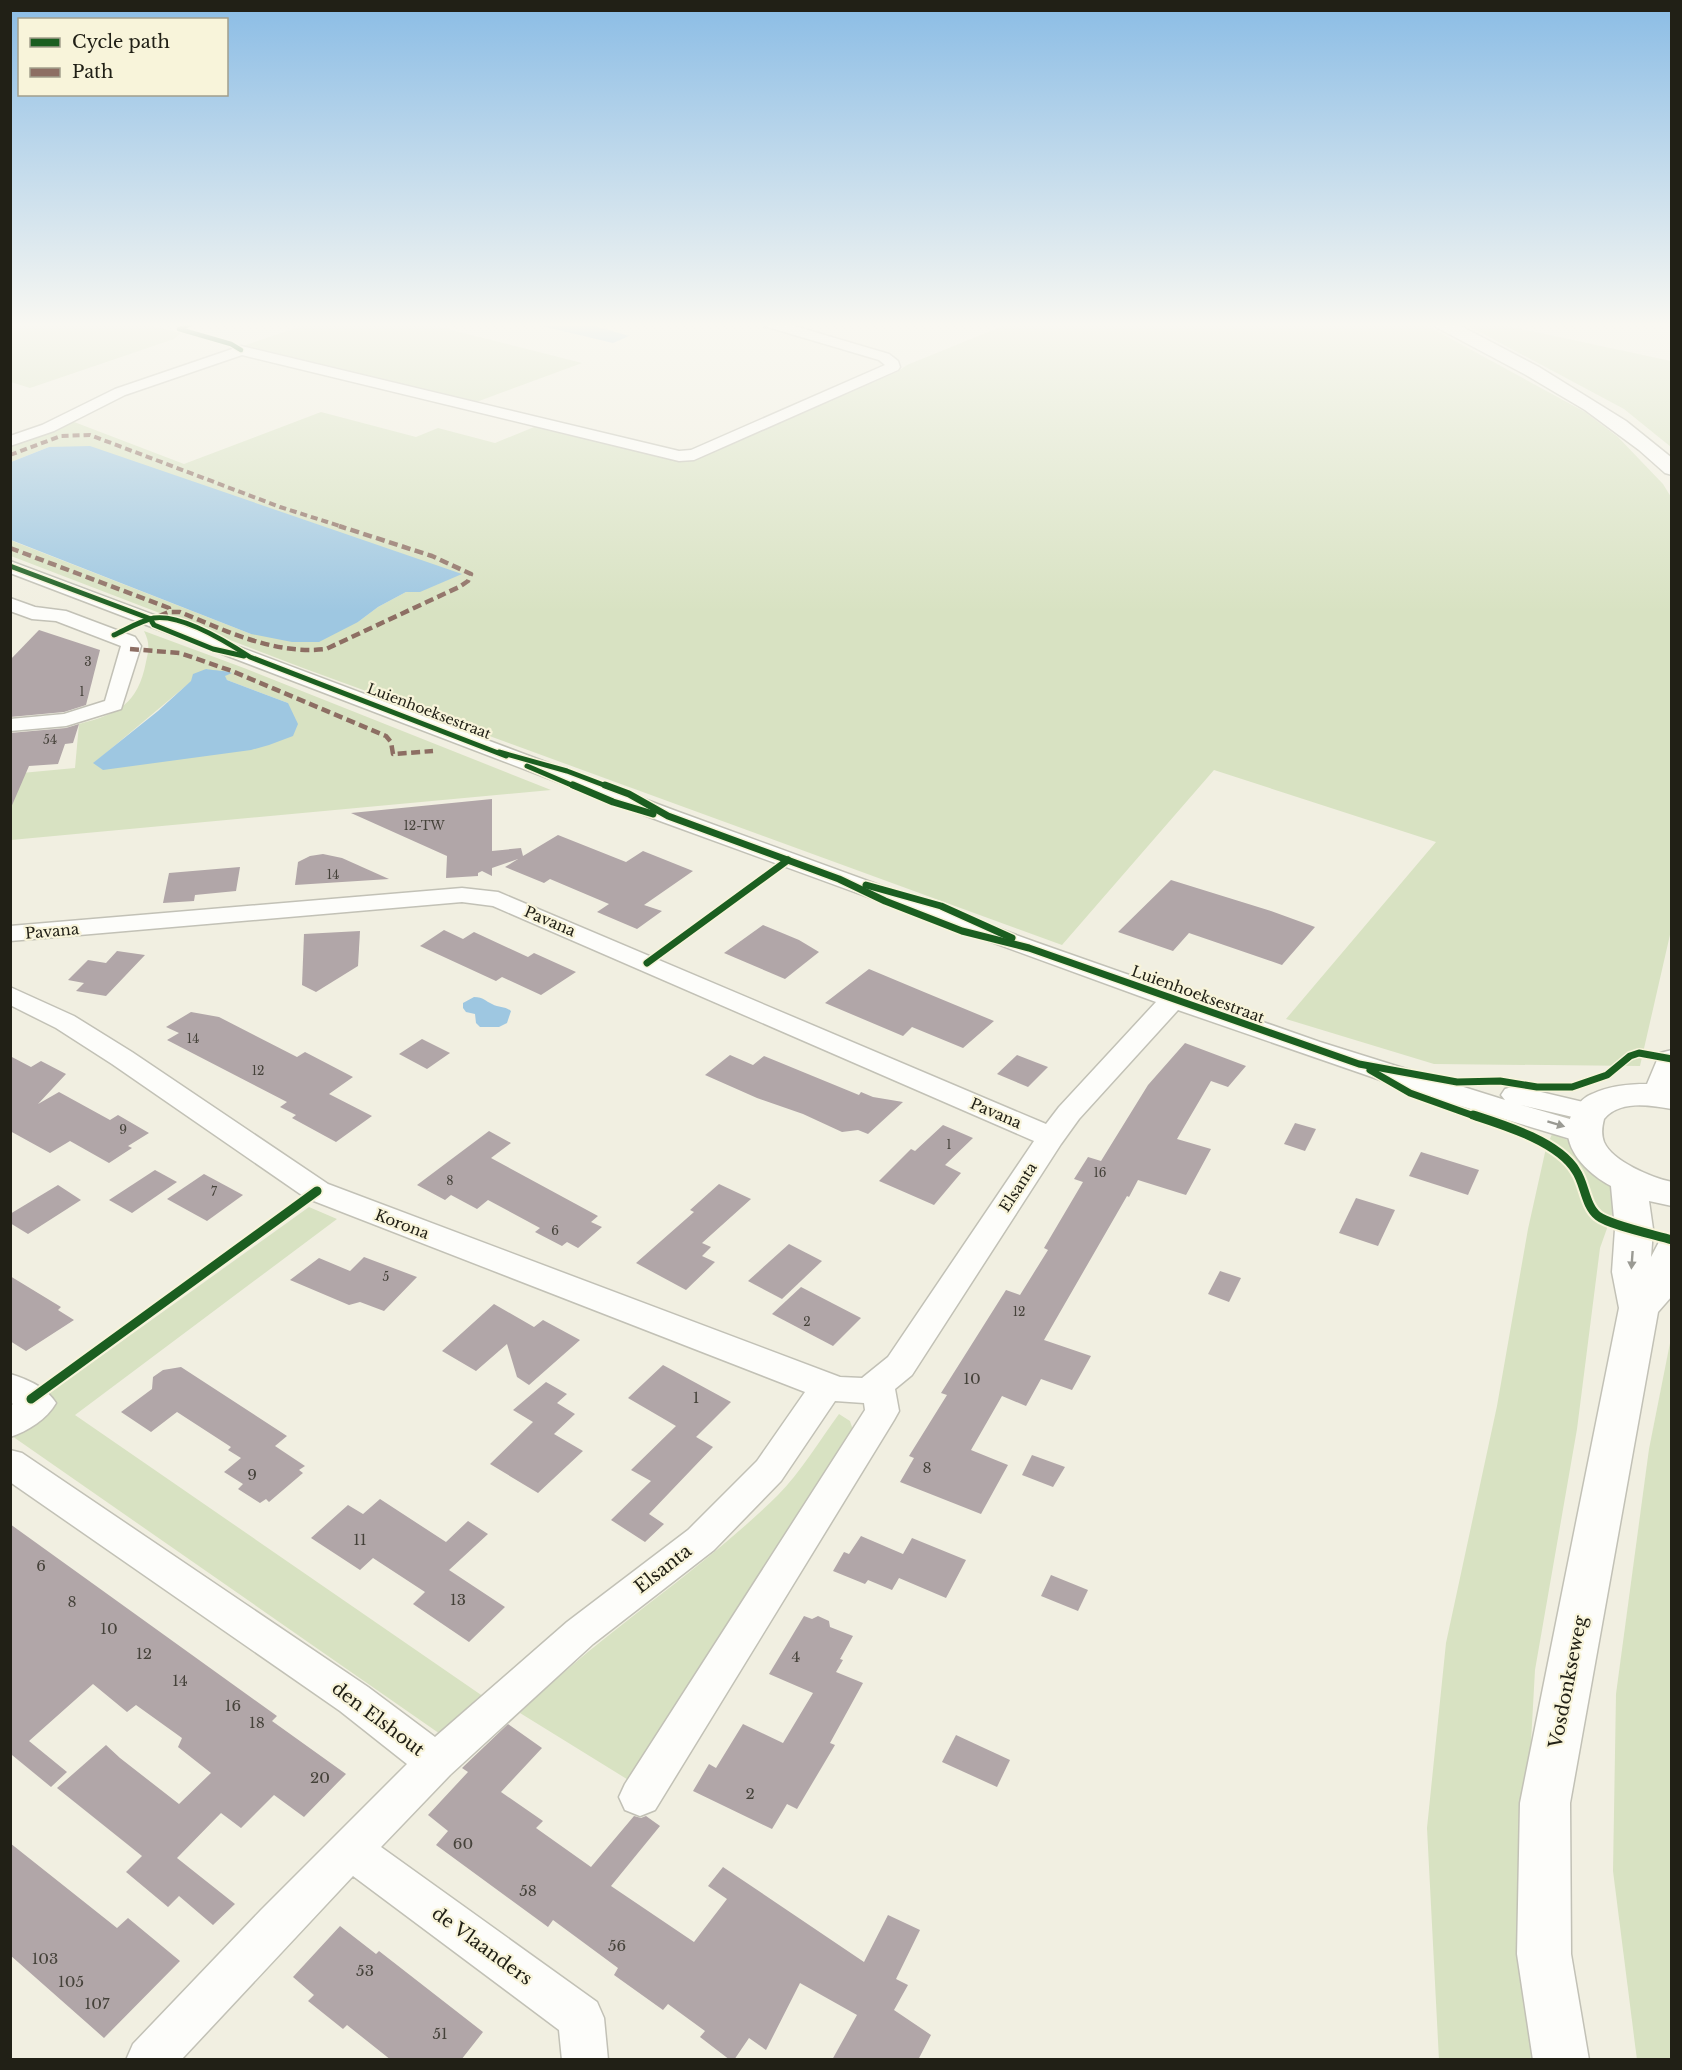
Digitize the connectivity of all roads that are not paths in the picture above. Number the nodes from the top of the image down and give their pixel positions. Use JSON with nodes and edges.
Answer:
{"nodes":[{"id":1,"x":65,"y":420,"type":"edge"},
{"id":2,"x":529,"y":420,"type":"edge"},
{"id":3,"x":776,"y":420,"type":"edge"},
{"id":4,"x":1611,"y":420,"type":"edge"},
{"id":5,"x":10,"y":441,"type":"edge"},
{"id":6,"x":1671,"y":470,"type":"edge"},
{"id":7,"x":10,"y":566,"type":"edge"},
{"id":8,"x":10,"y":604,"type":"edge"},
{"id":9,"x":10,"y":725,"type":"edge"},
{"id":10,"x":23,"y":933,"type":"edge"},
{"id":11,"x":10,"y":950,"type":"edge"},
{"id":12,"x":10,"y":995,"type":"edge"},
{"id":13,"x":1173,"y":1000,"type":"junction"},
{"id":14,"x":1671,"y":1060,"type":"edge"},
{"id":15,"x":1666,"y":1097,"type":"edge"},
{"id":16,"x":1587,"y":1122,"type":"junction"},
{"id":17,"x":1051,"y":1137,"type":"junction"},
{"id":18,"x":1629,"y":1181,"type":"junction"},
{"id":19,"x":1671,"y":1194,"type":"edge"},
{"id":20,"x":1671,"y":1251,"type":"edge"},
{"id":21,"x":1639,"y":1308,"type":"junction"},
{"id":22,"x":10,"y":1386,"type":"edge"},
{"id":23,"x":878,"y":1386,"type":"junction"},
{"id":24,"x":827,"y":1387,"type":"junction"},
{"id":25,"x":10,"y":1424,"type":"edge"},
{"id":26,"x":10,"y":1463,"type":"edge"},
{"id":27,"x":436,"y":1762,"type":"junction"},
{"id":28,"x":640,"y":1797,"type":"dead end"},
{"id":29,"x":350,"y":1849,"type":"junction"},
{"id":30,"x":149,"y":2060,"type":"edge"},
{"id":31,"x":585,"y":2060,"type":"edge"},
{"id":32,"x":1561,"y":2060,"type":"edge"}],
"edges":[{"from":1,"to":5,"type":"street"},
{"from":2,"to":3,"type":"street"},
{"from":4,"to":6,"type":"main road"},
{"from":7,"to":13,"type":"street","name":"Luienhoeksestraat"},
{"from":8,"to":9,"type":"street"},
{"from":10,"to":11,"type":"street"},
{"from":10,"to":17,"type":"street","name":"Pavana"},
{"from":12,"to":24,"type":"street","name":"Korona"},
{"from":13,"to":16,"type":"street","name":"Luienhoeksestraat"},
{"from":13,"to":17,"type":"street","name":"Elsanta"},
{"from":14,"to":15,"type":"main road"},
{"from":15,"to":16,"type":"main road"},
{"from":16,"to":18,"type":"main road"},
{"from":17,"to":23,"type":"street","name":"Elsanta"},
{"from":18,"to":19,"type":"main road"},
{"from":18,"to":21,"type":"main road","name":"Vosdonkseweg","one_way":true},
{"from":20,"to":21,"type":"main road","name":"Vosdonkseweg"},
{"from":21,"to":32,"type":"main road","name":"Vosdonkseweg"},
{"from":22,"to":25,"type":"street"},
{"from":23,"to":24,"type":"street"},
{"from":23,"to":28,"type":"street"},
{"from":24,"to":27,"type":"street","name":"Elsanta"},
{"from":26,"to":27,"type":"street","name":"den Elshout"},
{"from":27,"to":29,"type":"street","name":"den Elshout"},
{"from":29,"to":30,"type":"street","name":"den Elshout"},
{"from":29,"to":31,"type":"street","name":"de Vlaanders"}]}
